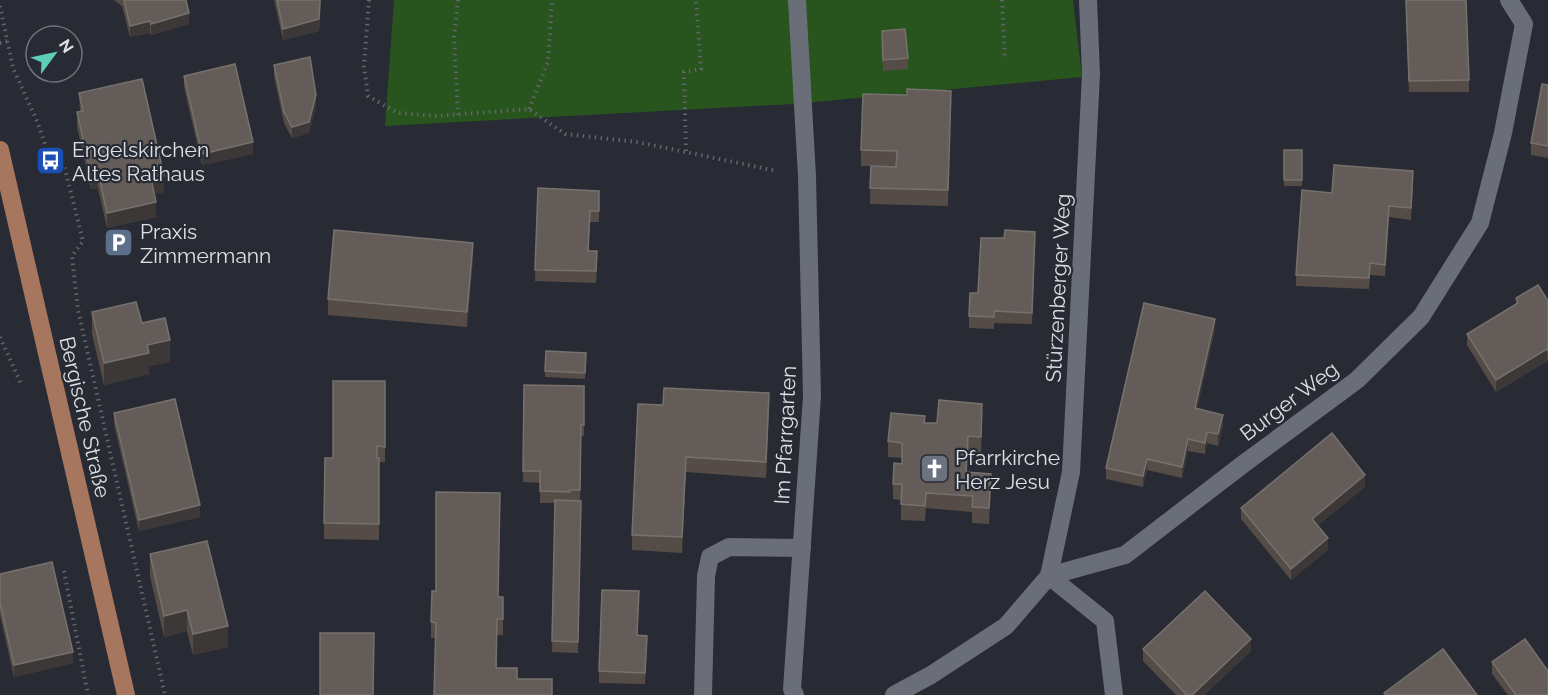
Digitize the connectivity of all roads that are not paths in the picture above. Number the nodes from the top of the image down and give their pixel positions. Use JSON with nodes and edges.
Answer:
{"nodes":[{"id":1,"x":797,"y":0,"type":"edge"},
{"id":2,"x":1088,"y":0,"type":"edge"},
{"id":3,"x":1509,"y":0,"type":"edge"},
{"id":4,"x":0,"y":150,"type":"edge"},
{"id":5,"x":802,"y":548,"type":"junction"},
{"id":6,"x":1049,"y":576,"type":"junction"},
{"id":7,"x":126,"y":695,"type":"edge"},
{"id":8,"x":703,"y":695,"type":"edge"},
{"id":9,"x":795,"y":695,"type":"edge"},
{"id":10,"x":894,"y":695,"type":"edge"},
{"id":11,"x":1114,"y":695,"type":"edge"}],
"edges":[{"from":1,"to":5,"type":"street","name":"Im Pfarrgarten"},
{"from":2,"to":6,"type":"street","name":"Stürzenberger Weg"},
{"from":3,"to":6,"type":"street","name":"Burger Weg"},
{"from":4,"to":7,"type":"main road","name":"Bergische Straße"},
{"from":5,"to":8,"type":"street"},
{"from":5,"to":9,"type":"street","name":"Im Pfarrgarten"},
{"from":6,"to":10,"type":"street"},
{"from":6,"to":11,"type":"street"}]}
